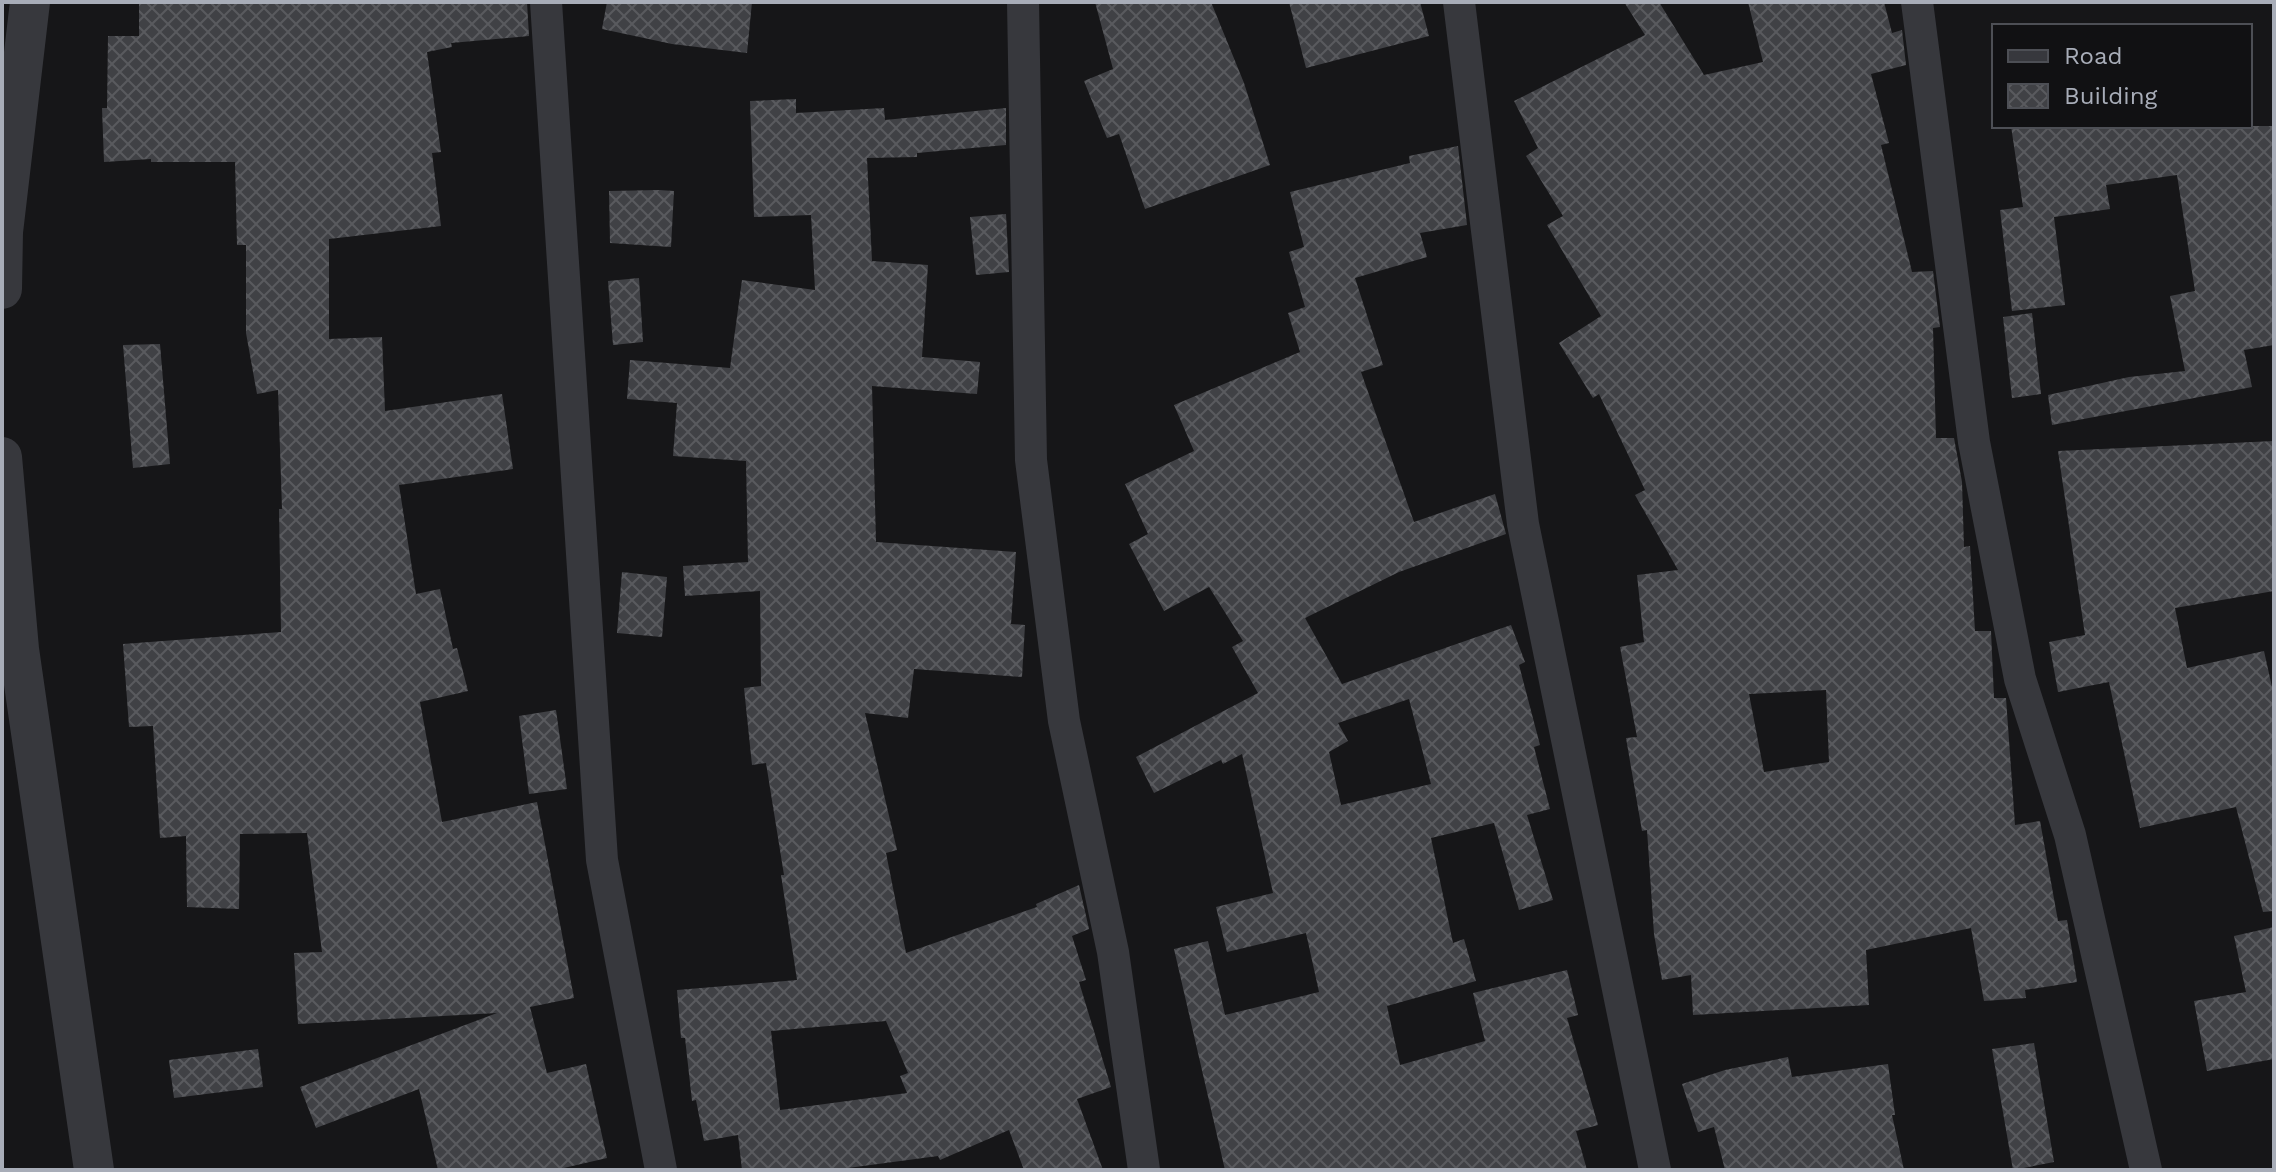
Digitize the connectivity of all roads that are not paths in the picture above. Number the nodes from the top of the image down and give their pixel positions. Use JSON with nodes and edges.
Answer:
{"nodes":[{"id":1,"x":30,"y":2,"type":"edge"},
{"id":2,"x":546,"y":2,"type":"edge"},
{"id":3,"x":1023,"y":2,"type":"edge"},
{"id":4,"x":1459,"y":2,"type":"edge"},
{"id":5,"x":1917,"y":2,"type":"edge"},
{"id":6,"x":2,"y":289,"type":"edge"},
{"id":7,"x":2,"y":457,"type":"edge"},
{"id":8,"x":94,"y":1170,"type":"edge"},
{"id":9,"x":661,"y":1170,"type":"edge"},
{"id":10,"x":1144,"y":1170,"type":"edge"},
{"id":11,"x":1655,"y":1170,"type":"edge"},
{"id":12,"x":2146,"y":1170,"type":"edge"}],
"edges":[{"from":1,"to":6,"type":"street"},
{"from":2,"to":9,"type":"street"},
{"from":3,"to":10,"type":"street"},
{"from":4,"to":11,"type":"street"},
{"from":5,"to":12,"type":"street"},
{"from":7,"to":8,"type":"street"}]}
